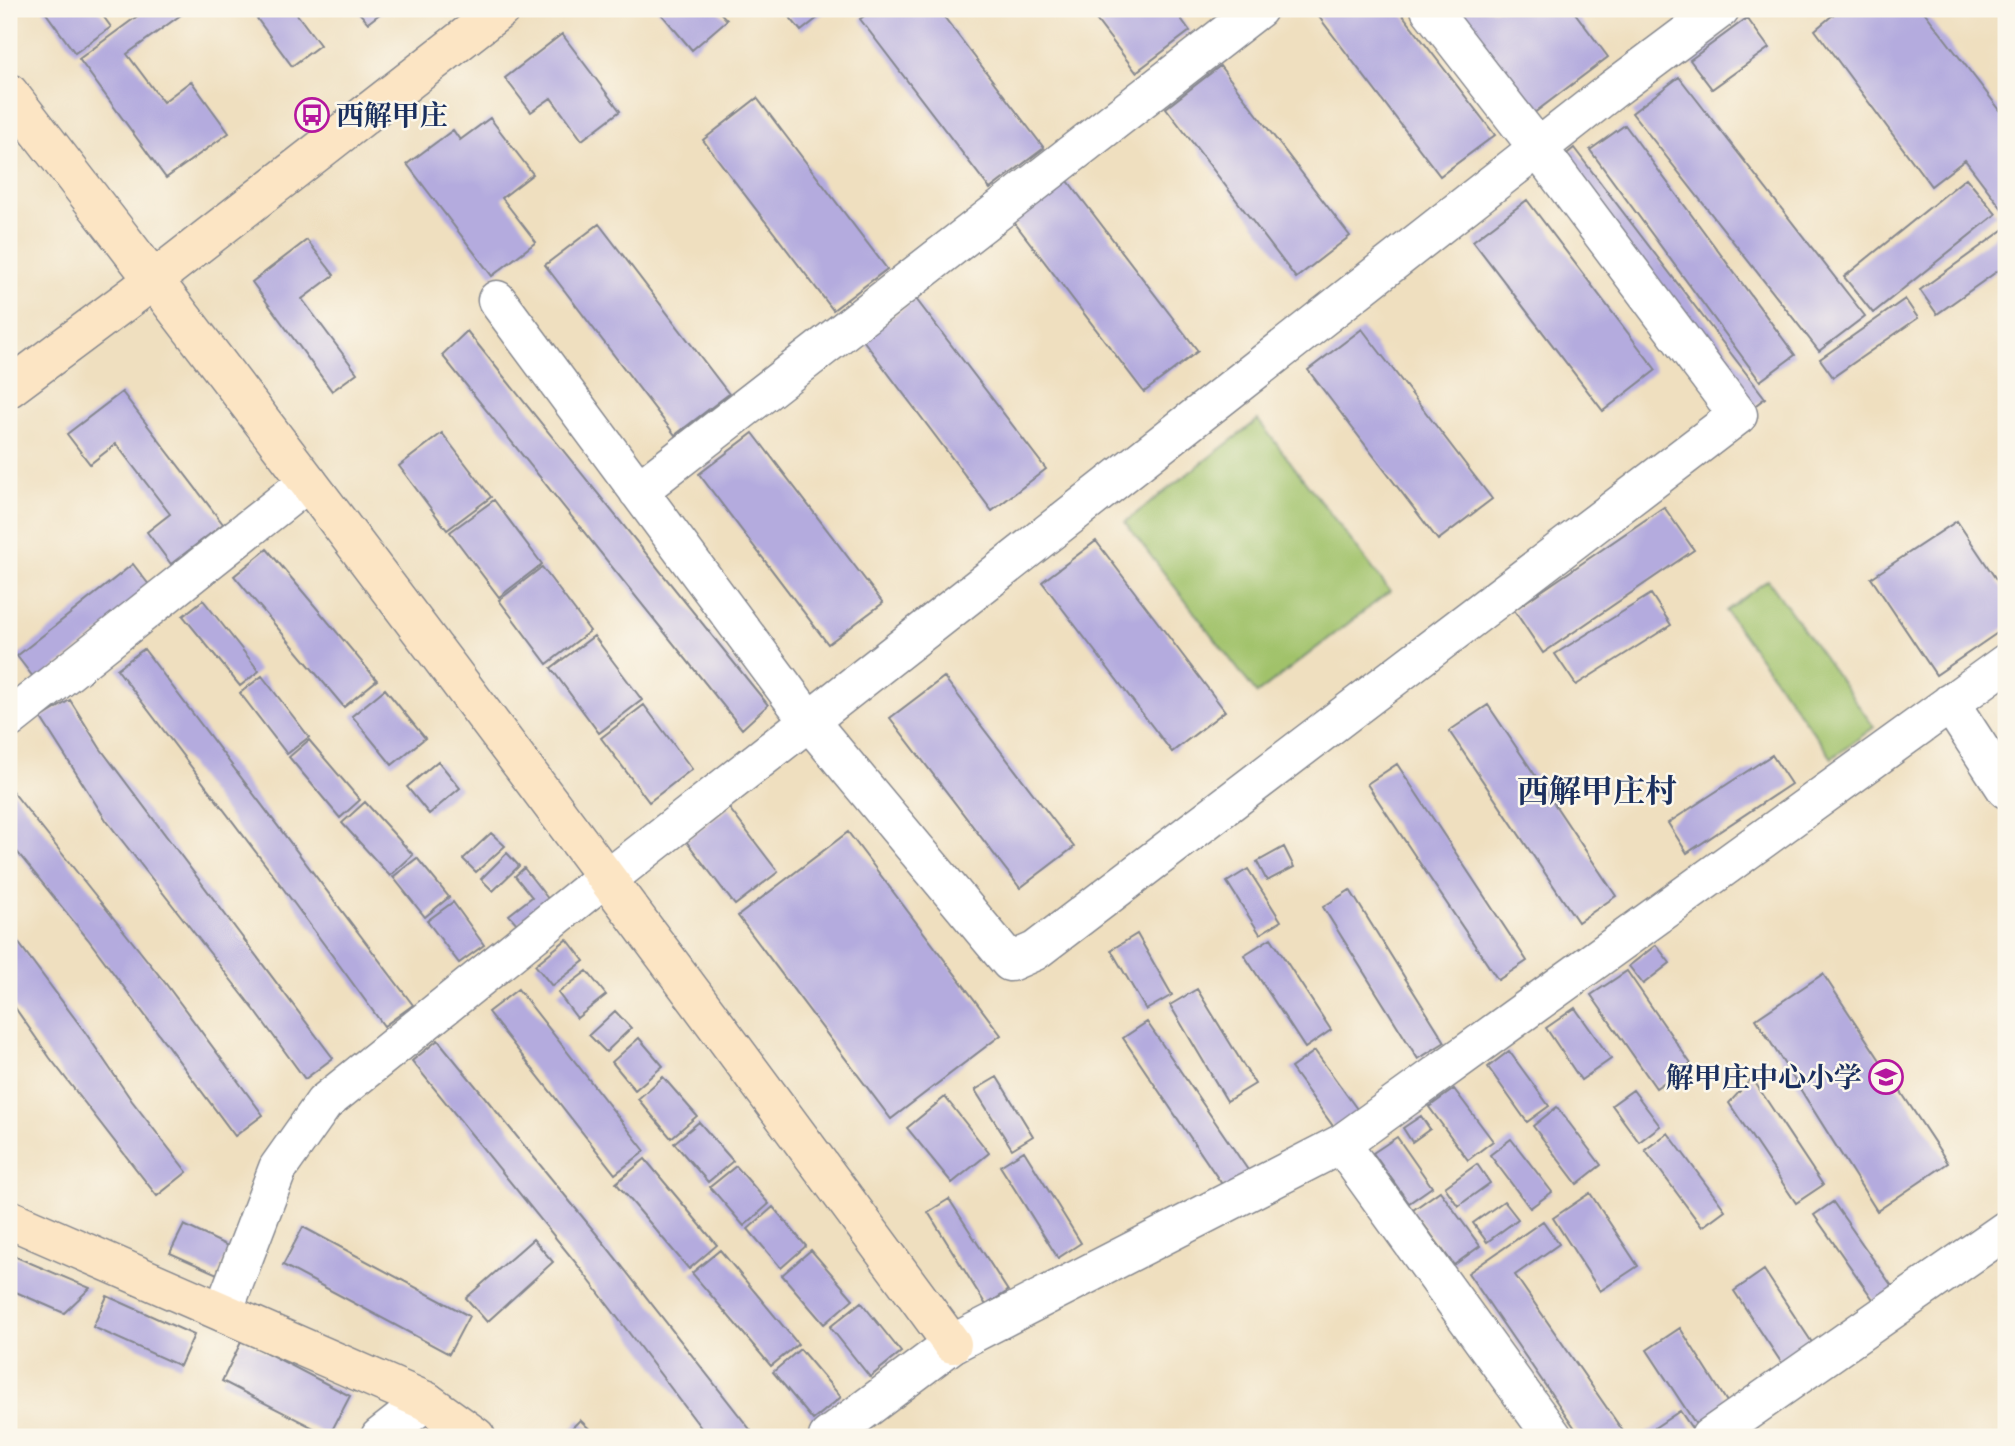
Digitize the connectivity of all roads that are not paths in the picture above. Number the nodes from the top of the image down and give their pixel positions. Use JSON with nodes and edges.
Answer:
{"nodes":[{"id":1,"x":501,"y":9,"type":"edge"},
{"id":2,"x":1258,"y":9,"type":"edge"},
{"id":3,"x":1430,"y":9,"type":"edge"},
{"id":4,"x":1720,"y":9,"type":"edge"},
{"id":5,"x":9,"y":93,"type":"edge"},
{"id":6,"x":1538,"y":148,"type":"junction"},
{"id":7,"x":154,"y":279,"type":"junction"},
{"id":8,"x":496,"y":300,"type":"dead end"},
{"id":9,"x":9,"y":388,"type":"edge"},
{"id":10,"x":308,"y":482,"type":"junction"},
{"id":11,"x":638,"y":491,"type":"junction"},
{"id":12,"x":2006,"y":663,"type":"edge"},
{"id":13,"x":1950,"y":703,"type":"junction"},
{"id":14,"x":9,"y":719,"type":"edge"},
{"id":15,"x":809,"y":721,"type":"junction"},
{"id":16,"x":2006,"y":789,"type":"edge"},
{"id":17,"x":608,"y":878,"type":"junction"},
{"id":18,"x":1341,"y":1144,"type":"junction"},
{"id":19,"x":9,"y":1219,"type":"edge"},
{"id":20,"x":2006,"y":1230,"type":"edge"},
{"id":21,"x":223,"y":1312,"type":"junction"},
{"id":22,"x":952,"y":1344,"type":"junction"},
{"id":23,"x":426,"y":1401,"type":"junction"},
{"id":24,"x":380,"y":1437,"type":"edge"},
{"id":25,"x":476,"y":1437,"type":"edge"},
{"id":26,"x":828,"y":1437,"type":"edge"},
{"id":27,"x":1553,"y":1437,"type":"edge"},
{"id":28,"x":1710,"y":1437,"type":"edge"}],
"edges":[{"from":1,"to":7,"type":"street"},
{"from":2,"to":11,"type":"street"},
{"from":3,"to":6,"type":"street"},
{"from":4,"to":6,"type":"street"},
{"from":5,"to":7,"type":"street"},
{"from":6,"to":15,"type":"street"},
{"from":6,"to":15,"type":"street"},
{"from":7,"to":9,"type":"street"},
{"from":7,"to":10,"type":"street"},
{"from":8,"to":11,"type":"street"},
{"from":10,"to":14,"type":"street"},
{"from":10,"to":17,"type":"street"},
{"from":11,"to":15,"type":"street"},
{"from":12,"to":13,"type":"street"},
{"from":13,"to":16,"type":"street"},
{"from":13,"to":18,"type":"street"},
{"from":15,"to":17,"type":"street"},
{"from":17,"to":21,"type":"street"},
{"from":17,"to":22,"type":"street"},
{"from":18,"to":22,"type":"street"},
{"from":18,"to":27,"type":"street"},
{"from":19,"to":21,"type":"street"},
{"from":20,"to":28,"type":"street"},
{"from":21,"to":23,"type":"street"},
{"from":22,"to":26,"type":"street"},
{"from":23,"to":24,"type":"street"},
{"from":23,"to":25,"type":"street"}]}
